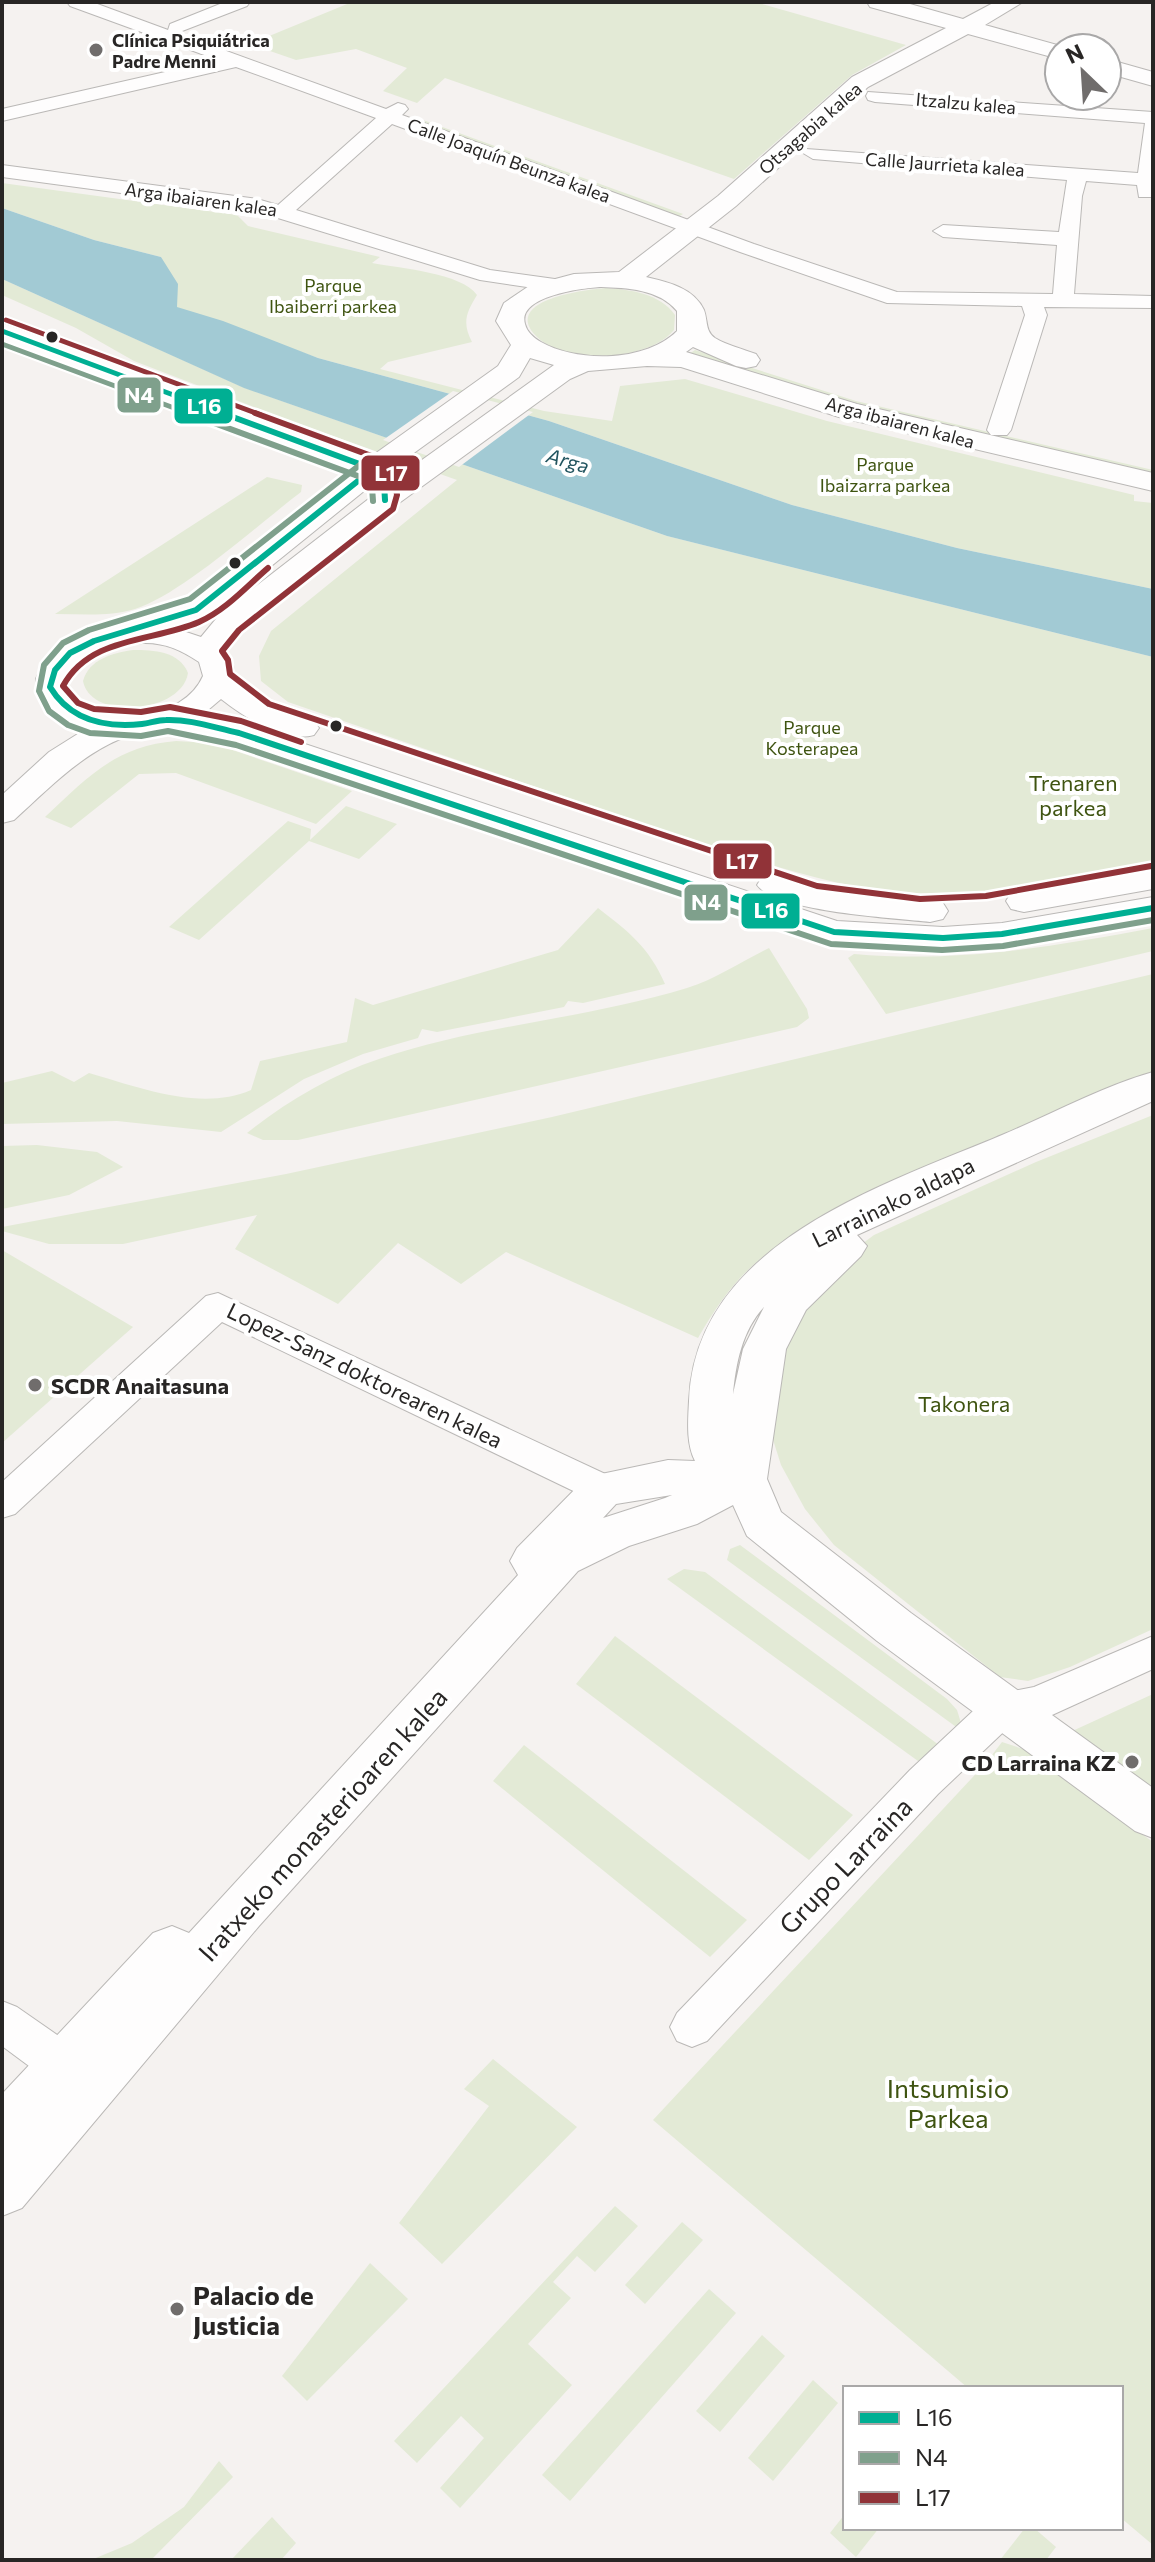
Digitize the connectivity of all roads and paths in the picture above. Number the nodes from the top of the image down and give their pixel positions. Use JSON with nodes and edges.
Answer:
{"nodes":[{"id":1,"x":76,"y":2,"type":"edge"},
{"id":2,"x":105,"y":2,"type":"edge"},
{"id":3,"x":241,"y":2,"type":"edge"},
{"id":4,"x":878,"y":2,"type":"edge"},
{"id":5,"x":917,"y":2,"type":"edge"},
{"id":6,"x":1012,"y":2,"type":"edge"},
{"id":7,"x":1038,"y":2,"type":"edge"},
{"id":8,"x":982,"y":25,"type":"junction"},
{"id":9,"x":176,"y":28,"type":"junction"},
{"id":10,"x":1043,"y":39,"type":"edge"},
{"id":11,"x":1043,"y":46,"type":"edge"},
{"id":12,"x":246,"y":60,"type":"junction"},
{"id":13,"x":1123,"y":61,"type":"edge"},
{"id":14,"x":1153,"y":69,"type":"edge"},
{"id":15,"x":1123,"y":71,"type":"edge"},
{"id":16,"x":1153,"y":79,"type":"edge"},
{"id":17,"x":875,"y":96,"type":"junction"},
{"id":18,"x":57,"y":105,"type":"junction"},
{"id":19,"x":393,"y":112,"type":"junction"},
{"id":20,"x":2,"y":115,"type":"edge"},
{"id":21,"x":1153,"y":118,"type":"edge"},
{"id":22,"x":1153,"y":126,"type":"edge"},
{"id":23,"x":2,"y":128,"type":"edge"},
{"id":24,"x":813,"y":153,"type":"junction"},
{"id":25,"x":2,"y":171,"type":"edge"},
{"id":26,"x":1077,"y":180,"type":"junction"},
{"id":27,"x":1148,"y":189,"type":"edge"},
{"id":28,"x":283,"y":211,"type":"junction"},
{"id":29,"x":711,"y":227,"type":"junction"},
{"id":30,"x":943,"y":231,"type":"dead end"},
{"id":31,"x":1067,"y":239,"type":"junction"},
{"id":32,"x":679,"y":274,"type":"junction"},
{"id":33,"x":487,"y":276,"type":"junction"},
{"id":34,"x":626,"y":280,"type":"junction"},
{"id":35,"x":554,"y":285,"type":"junction"},
{"id":36,"x":1031,"y":300,"type":"junction"},
{"id":37,"x":1063,"y":301,"type":"junction"},
{"id":38,"x":1153,"y":302,"type":"edge"},
{"id":39,"x":516,"y":305,"type":"junction"},
{"id":40,"x":693,"y":328,"type":"junction"},
{"id":41,"x":2,"y":331,"type":"edge"},
{"id":42,"x":525,"y":344,"type":"junction"},
{"id":43,"x":649,"y":358,"type":"junction"},
{"id":44,"x":586,"y":362,"type":"junction"},
{"id":45,"x":999,"y":430,"type":"junction"},
{"id":46,"x":380,"y":464,"type":"junction"},
{"id":47,"x":1153,"y":465,"type":"edge"},
{"id":48,"x":1153,"y":482,"type":"edge"},
{"id":49,"x":385,"y":500,"type":"junction"},
{"id":50,"x":124,"y":634,"type":"junction"},
{"id":51,"x":213,"y":665,"type":"junction"},
{"id":52,"x":58,"y":703,"type":"junction"},
{"id":53,"x":168,"y":719,"type":"junction"},
{"id":54,"x":116,"y":725,"type":"junction"},
{"id":55,"x":2,"y":776,"type":"edge"},
{"id":56,"x":2,"y":813,"type":"edge"},
{"id":57,"x":1153,"y":878,"type":"edge"},
{"id":58,"x":1153,"y":908,"type":"edge"},
{"id":59,"x":1153,"y":1085,"type":"edge"},
{"id":60,"x":1153,"y":1105,"type":"edge"},
{"id":61,"x":728,"y":1465,"type":"junction"},
{"id":62,"x":603,"y":1489,"type":"junction"},
{"id":63,"x":674,"y":1494,"type":"junction"},
{"id":64,"x":2,"y":1504,"type":"edge"},
{"id":65,"x":763,"y":1523,"type":"junction"},
{"id":66,"x":1153,"y":1652,"type":"edge"},
{"id":67,"x":1003,"y":1708,"type":"junction"},
{"id":68,"x":1153,"y":1816,"type":"edge"},
{"id":69,"x":2,"y":2021,"type":"edge"},
{"id":70,"x":692,"y":2027,"type":"dead end"},
{"id":71,"x":79,"y":2076,"type":"junction"},
{"id":72,"x":2,"y":2133,"type":"edge"},
{"id":73,"x":2,"y":2189,"type":"edge"}],
"edges":[{"from":1,"to":12,"type":"street","name":"Calle Joaquín Beunza kalea"},
{"from":2,"to":9,"type":"street","name":"Calle Joaquín Beunza kalea"},
{"from":3,"to":9,"type":"street"},
{"from":4,"to":8,"type":"street"},
{"from":5,"to":8,"type":"street"},
{"from":6,"to":8,"type":"street","name":"Otsagabia kalea"},
{"from":7,"to":8,"type":"street","name":"Otsagabia kalea"},
{"from":8,"to":10,"type":"street"},
{"from":8,"to":11,"type":"street"},
{"from":8,"to":17,"type":"street","name":"Otsagabia kalea"},
{"from":8,"to":29,"type":"street","name":"Otsagabia kalea"},
{"from":9,"to":12,"type":"street","name":"Calle Joaquín Beunza kalea"},
{"from":12,"to":18,"type":"street"},
{"from":12,"to":19,"type":"street","name":"Calle Joaquín Beunza kalea"},
{"from":13,"to":14,"type":"street"},
{"from":15,"to":16,"type":"street"},
{"from":17,"to":21,"type":"street","name":"Itzalzu kalea"},
{"from":17,"to":24,"type":"street","name":"Otsagabia kalea"},
{"from":18,"to":20,"type":"street"},
{"from":18,"to":23,"type":"street"},
{"from":19,"to":28,"type":"street"},
{"from":19,"to":29,"type":"street","name":"Calle Joaquín Beunza kalea"},
{"from":22,"to":27,"type":"street"},
{"from":24,"to":26,"type":"street","name":"Calle Jaurrieta kalea"},
{"from":24,"to":29,"type":"street","name":"Otsagabia kalea"},
{"from":25,"to":28,"type":"street","name":"Arga ibaiaren kalea"},
{"from":26,"to":27,"type":"street","name":"Calle Jaurrieta kalea"},
{"from":26,"to":31,"type":"street"},
{"from":28,"to":33,"type":"street","name":"Arga ibaiaren kalea"},
{"from":29,"to":32,"type":"street","name":"Otsagabia kalea"},
{"from":29,"to":34,"type":"street","name":"Otsagabia kalea"},
{"from":29,"to":36,"type":"street","name":"Calle Joaquín Beunza kalea"},
{"from":30,"to":31,"type":"street"},
{"from":31,"to":37,"type":"street"},
{"from":32,"to":34,"type":"street"},
{"from":32,"to":40,"type":"street"},
{"from":33,"to":35,"type":"street","name":"Arga ibaiaren kalea"},
{"from":33,"to":39,"type":"street","name":"Arga ibaiaren kalea"},
{"from":34,"to":35,"type":"street"},
{"from":35,"to":39,"type":"street"},
{"from":36,"to":37,"type":"street","name":"Calle Joaquín Beunza kalea"},
{"from":36,"to":45,"type":"street"},
{"from":37,"to":38,"type":"street","name":"Calle Joaquín Beunza kalea"},
{"from":39,"to":42,"type":"street"},
{"from":40,"to":43,"type":"street"},
{"from":40,"to":45,"type":"street","name":"Arga ibaiaren kalea"},
{"from":41,"to":46,"type":"street"},
{"from":42,"to":44,"type":"street"},
{"from":42,"to":46,"type":"street"},
{"from":43,"to":44,"type":"street"},
{"from":43,"to":48,"type":"street","name":"Arga ibaiaren kalea"},
{"from":44,"to":49,"type":"street"},
{"from":45,"to":47,"type":"street","name":"Arga ibaiaren kalea"},
{"from":46,"to":49,"type":"street"},
{"from":46,"to":50,"type":"street"},
{"from":49,"to":51,"type":"street"},
{"from":50,"to":51,"type":"street"},
{"from":50,"to":52,"type":"street"},
{"from":51,"to":53,"type":"street"},
{"from":51,"to":57,"type":"street"},
{"from":52,"to":54,"type":"street"},
{"from":52,"to":55,"type":"street"},
{"from":53,"to":54,"type":"street"},
{"from":53,"to":58,"type":"street"},
{"from":54,"to":56,"type":"street"},
{"from":59,"to":61,"type":"street","name":"Larrainako aldapa"},
{"from":60,"to":61,"type":"street","name":"Larrainako aldapa"},
{"from":61,"to":63,"type":"street","name":"Iratxeko monasterioaren kalea"},
{"from":61,"to":65,"type":"street","name":"Larrainako aldapa"},
{"from":62,"to":63,"type":"street","name":"Iratxeko monasterioaren kalea"},
{"from":62,"to":64,"type":"street","name":"Lopez-Sanz doktorearen kalea"},
{"from":62,"to":71,"type":"street","name":"Iratxeko monasterioaren kalea"},
{"from":63,"to":65,"type":"street","name":"Iratxeko monasterioaren kalea"},
{"from":63,"to":71,"type":"street","name":"Iratxeko monasterioaren kalea"},
{"from":65,"to":67,"type":"street","name":"Larrainako aldapa"},
{"from":66,"to":67,"type":"street"},
{"from":67,"to":68,"type":"street","name":"Larrainako aldapa"},
{"from":67,"to":70,"type":"street","name":"Grupo Larraina"},
{"from":69,"to":71,"type":"street"},
{"from":71,"to":72,"type":"street","name":"Iratxeko monasterioaren kalea"},
{"from":71,"to":73,"type":"street","name":"Iratxeko monasterioaren kalea"}]}
